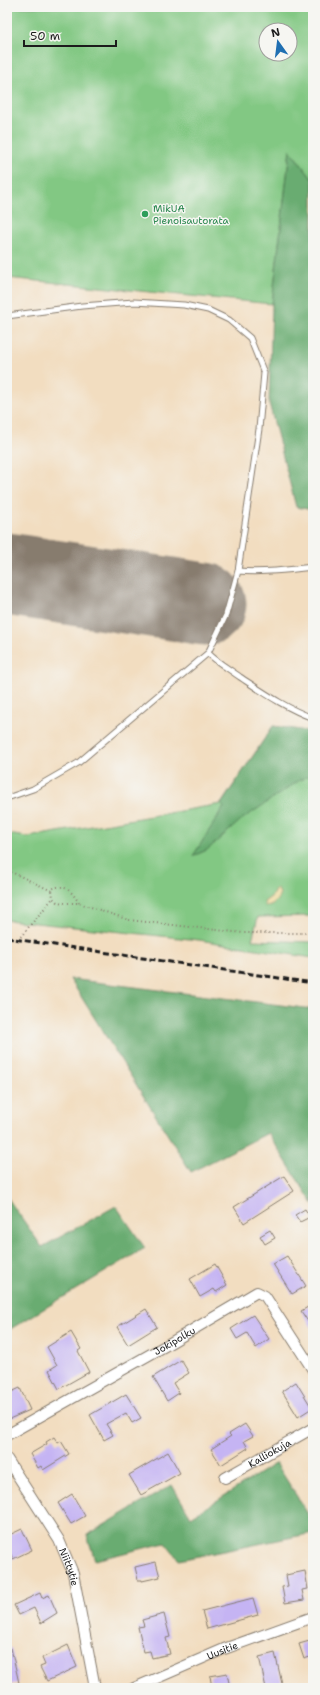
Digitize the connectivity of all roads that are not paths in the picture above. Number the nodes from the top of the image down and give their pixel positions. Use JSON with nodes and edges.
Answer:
{"nodes":[{"id":1,"x":7,"y":316,"type":"edge"},
{"id":2,"x":313,"y":567,"type":"edge"},
{"id":3,"x":238,"y":571,"type":"junction"},
{"id":4,"x":208,"y":653,"type":"junction"},
{"id":5,"x":313,"y":718,"type":"edge"},
{"id":6,"x":7,"y":798,"type":"edge"},
{"id":7,"x":313,"y":1370,"type":"edge"},
{"id":8,"x":313,"y":1428,"type":"edge"},
{"id":9,"x":7,"y":1435,"type":"edge"},
{"id":10,"x":7,"y":1459,"type":"edge"},
{"id":11,"x":225,"y":1478,"type":"dead end"},
{"id":12,"x":313,"y":1617,"type":"edge"},
{"id":13,"x":95,"y":1688,"type":"edge"},
{"id":14,"x":134,"y":1688,"type":"edge"}],
"edges":[{"from":1,"to":3,"type":"lane"},
{"from":2,"to":3,"type":"lane"},
{"from":3,"to":4,"type":"lane"},
{"from":4,"to":5,"type":"lane"},
{"from":4,"to":6,"type":"lane"},
{"from":7,"to":9,"type":"street","name":"Jokipolku"},
{"from":8,"to":11,"type":"street","name":"Kalliokuja"},
{"from":10,"to":13,"type":"street","name":"Niittytie"},
{"from":12,"to":14,"type":"street","name":"Uusitie"}]}
